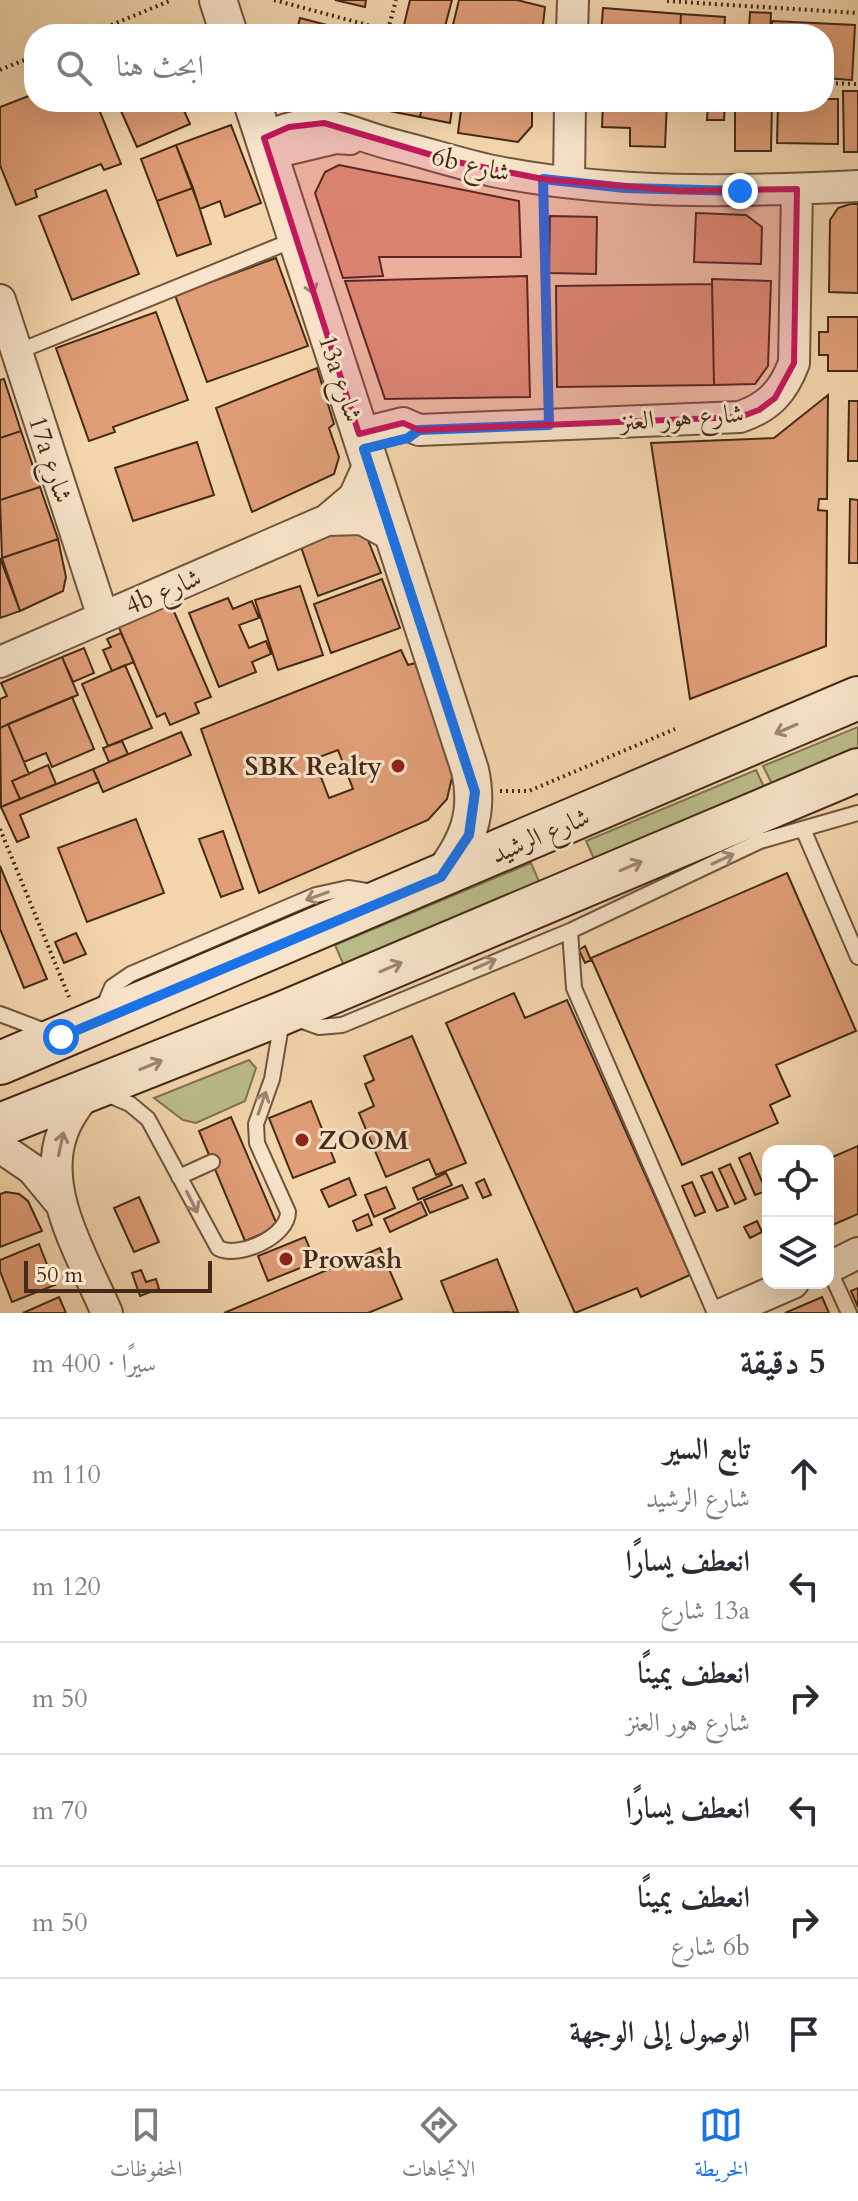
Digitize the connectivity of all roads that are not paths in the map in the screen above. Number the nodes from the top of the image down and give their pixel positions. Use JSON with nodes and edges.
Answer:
{"nodes":[{"id":1,"x":218,"y":0,"type":"edge"},
{"id":2,"x":573,"y":0,"type":"edge"},
{"id":3,"x":226,"y":24,"type":"edge"},
{"id":4,"x":572,"y":24,"type":"edge"},
{"id":5,"x":255,"y":112,"type":"edge"},
{"id":6,"x":568,"y":112,"type":"edge"},
{"id":7,"x":266,"y":146,"type":"junction"},
{"id":8,"x":556,"y":181,"type":"junction"},
{"id":9,"x":858,"y":186,"type":"edge"},
{"id":10,"x":797,"y":189,"type":"junction"},
{"id":11,"x":296,"y":239,"type":"junction"},
{"id":12,"x":0,"y":300,"type":"edge"},
{"id":13,"x":17,"y":352,"type":"junction"},
{"id":14,"x":364,"y":449,"type":"junction"},
{"id":15,"x":327,"y":520,"type":"junction"},
{"id":16,"x":393,"y":536,"type":"junction"},
{"id":17,"x":103,"y":617,"type":"junction"},
{"id":18,"x":0,"y":662,"type":"edge"},
{"id":19,"x":858,"y":698,"type":"edge"},
{"id":20,"x":858,"y":770,"type":"edge"},
{"id":21,"x":858,"y":813,"type":"edge"},
{"id":22,"x":803,"y":829,"type":"junction"},
{"id":23,"x":441,"y":877,"type":"junction"},
{"id":24,"x":570,"y":931,"type":"junction"},
{"id":25,"x":858,"y":957,"type":"edge"},
{"id":26,"x":283,"y":1013,"type":"junction"},
{"id":27,"x":0,"y":1014,"type":"edge"},
{"id":28,"x":81,"y":1029,"type":"junction"},
{"id":29,"x":0,"y":1063,"type":"edge"},
{"id":30,"x":88,"y":1091,"type":"junction"},
{"id":31,"x":0,"y":1125,"type":"edge"},
{"id":32,"x":0,"y":1147,"type":"edge"},
{"id":33,"x":212,"y":1162,"type":"dead end"},
{"id":34,"x":179,"y":1177,"type":"junction"},
{"id":35,"x":61,"y":1204,"type":"junction"},
{"id":36,"x":858,"y":1253,"type":"edge"},
{"id":37,"x":834,"y":1265,"type":"edge"},
{"id":38,"x":834,"y":1281,"type":"edge"},
{"id":39,"x":779,"y":1289,"type":"edge"},
{"id":40,"x":107,"y":1313,"type":"edge"},
{"id":41,"x":715,"y":1313,"type":"edge"},
{"id":42,"x":724,"y":1313,"type":"edge"},
{"id":43,"x":849,"y":1313,"type":"edge"}],
"edges":[{"from":1,"to":3,"type":"street"},
{"from":2,"to":4,"type":"street"},
{"from":5,"to":7,"type":"street","name":"13a شارع"},
{"from":6,"to":8,"type":"street"},
{"from":7,"to":8,"type":"street","name":"6b شارع"},
{"from":7,"to":11,"type":"street","name":"13a شارع"},
{"from":8,"to":10,"type":"street","name":"6b شارع"},
{"from":9,"to":10,"type":"street","name":"6b شارع"},
{"from":10,"to":14,"type":"street","name":"شارع هور العنز"},
{"from":11,"to":13,"type":"lane"},
{"from":11,"to":14,"type":"street","name":"13a شارع","one_way":true},
{"from":12,"to":13,"type":"street","name":"17a شارع"},
{"from":13,"to":17,"type":"street","name":"17a شارع"},
{"from":14,"to":15,"type":"street","name":"4b شارع"},
{"from":14,"to":16,"type":"street","name":"13a شارع"},
{"from":15,"to":16,"type":"street","name":"4b شارع"},
{"from":15,"to":17,"type":"street","name":"4b شارع"},
{"from":16,"to":23,"type":"street","name":"13a شارع"},
{"from":17,"to":18,"type":"street","name":"4b شارع"},
{"from":19,"to":23,"type":"main road","name":"شارع الرشيد","one_way":true},
{"from":26,"to":20,"type":"main road","one_way":true},
{"from":21,"to":22,"type":"lane"},
{"from":24,"to":22,"type":"lane","one_way":true},
{"from":22,"to":25,"type":"lane"},
{"from":23,"to":28,"type":"main road","name":"شارع الرشيد","one_way":true},
{"from":26,"to":24,"type":"lane","one_way":true},
{"from":24,"to":41,"type":"lane"},
{"from":30,"to":26,"type":"main road","one_way":true},
{"from":34,"to":26,"type":"lane","one_way":true},
{"from":27,"to":28,"type":"lane"},
{"from":28,"to":29,"type":"main road","name":"شارع الرشيد"},
{"from":30,"to":31,"type":"main road"},
{"from":30,"to":34,"type":"lane"},
{"from":35,"to":30,"type":"street","one_way":true},
{"from":32,"to":35,"type":"street"},
{"from":33,"to":34,"type":"lane"},
{"from":35,"to":40,"type":"street"},
{"from":36,"to":37,"type":"street"},
{"from":38,"to":43,"type":"lane"},
{"from":39,"to":42,"type":"street"}]}
